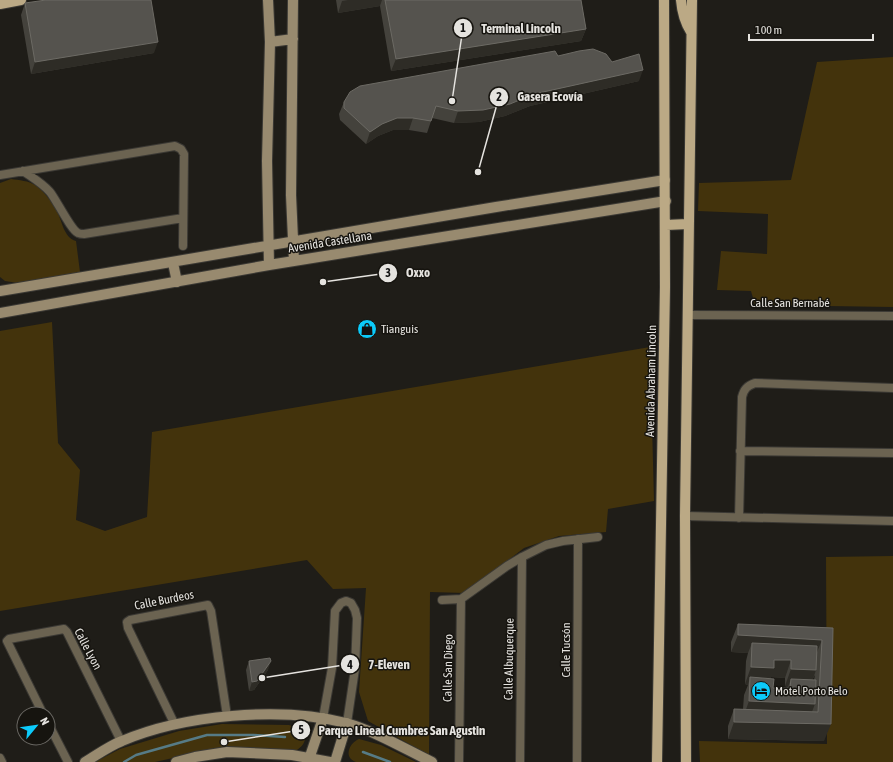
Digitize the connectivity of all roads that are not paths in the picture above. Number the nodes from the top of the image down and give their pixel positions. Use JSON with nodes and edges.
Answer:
{"nodes":[{"id":1,"x":21,"y":0,"type":"edge"},
{"id":2,"x":268,"y":0,"type":"edge"},
{"id":3,"x":293,"y":0,"type":"edge"},
{"id":4,"x":664,"y":0,"type":"edge"},
{"id":5,"x":681,"y":0,"type":"edge"},
{"id":6,"x":692,"y":0,"type":"edge"},
{"id":7,"x":5,"y":2,"type":"edge"},
{"id":8,"x":691,"y":32,"type":"junction"},
{"id":9,"x":293,"y":38,"type":"junction"},
{"id":10,"x":270,"y":42,"type":"junction"},
{"id":11,"x":23,"y":172,"type":"junction"},
{"id":12,"x":0,"y":175,"type":"edge"},
{"id":13,"x":665,"y":180,"type":"junction"},
{"id":14,"x":666,"y":201,"type":"junction"},
{"id":15,"x":183,"y":218,"type":"junction"},
{"id":16,"x":688,"y":224,"type":"junction"},
{"id":17,"x":666,"y":225,"type":"junction"},
{"id":18,"x":293,"y":242,"type":"junction"},
{"id":19,"x":183,"y":246,"type":"dead end"},
{"id":20,"x":269,"y":246,"type":"junction"},
{"id":21,"x":294,"y":261,"type":"junction"},
{"id":22,"x":173,"y":263,"type":"junction"},
{"id":23,"x":269,"y":265,"type":"junction"},
{"id":24,"x":177,"y":282,"type":"junction"},
{"id":25,"x":1,"y":290,"type":"edge"},
{"id":26,"x":0,"y":313,"type":"edge"},
{"id":27,"x":687,"y":314,"type":"junction"},
{"id":28,"x":893,"y":316,"type":"edge"},
{"id":29,"x":893,"y":388,"type":"edge"},
{"id":30,"x":740,"y":451,"type":"junction"},
{"id":31,"x":893,"y":453,"type":"edge"},
{"id":32,"x":685,"y":516,"type":"junction"},
{"id":33,"x":739,"y":518,"type":"junction"},
{"id":34,"x":893,"y":521,"type":"edge"},
{"id":35,"x":598,"y":537,"type":"dead end"},
{"id":36,"x":578,"y":539,"type":"junction"},
{"id":37,"x":522,"y":557,"type":"junction"},
{"id":38,"x":461,"y":599,"type":"junction"},
{"id":39,"x":442,"y":600,"type":"dead end"},
{"id":40,"x":39,"y":706,"type":"edge"},
{"id":41,"x":227,"y":716,"type":"junction"},
{"id":42,"x":323,"y":718,"type":"junction"},
{"id":43,"x":347,"y":723,"type":"junction"},
{"id":44,"x":175,"y":725,"type":"junction"},
{"id":45,"x":56,"y":739,"type":"edge"},
{"id":46,"x":121,"y":741,"type":"junction"},
{"id":47,"x":0,"y":758,"type":"edge"},
{"id":48,"x":194,"y":760,"type":"edge"},
{"id":49,"x":309,"y":760,"type":"edge"},
{"id":50,"x":2,"y":762,"type":"edge"},
{"id":51,"x":68,"y":762,"type":"edge"},
{"id":52,"x":85,"y":762,"type":"edge"},
{"id":53,"x":176,"y":762,"type":"edge"},
{"id":54,"x":330,"y":762,"type":"edge"},
{"id":55,"x":335,"y":762,"type":"edge"},
{"id":56,"x":432,"y":762,"type":"edge"},
{"id":57,"x":459,"y":762,"type":"edge"},
{"id":58,"x":520,"y":762,"type":"edge"},
{"id":59,"x":577,"y":762,"type":"edge"},
{"id":60,"x":657,"y":762,"type":"edge"},
{"id":61,"x":686,"y":762,"type":"edge"}],
"edges":[{"from":1,"to":7,"type":"main road"},
{"from":2,"to":10,"type":"street"},
{"from":3,"to":9,"type":"street"},
{"from":4,"to":13,"type":"main road","name":"Avenida Abraham Lincoln"},
{"from":5,"to":8,"type":"main road"},
{"from":6,"to":8,"type":"main road"},
{"from":8,"to":16,"type":"main road"},
{"from":9,"to":10,"type":"street"},
{"from":9,"to":18,"type":"street"},
{"from":10,"to":20,"type":"street"},
{"from":11,"to":12,"type":"street"},
{"from":11,"to":15,"type":"street"},
{"from":11,"to":15,"type":"street"},
{"from":13,"to":14,"type":"main road","name":"Avenida Abraham Lincoln"},
{"from":13,"to":18,"type":"street","name":"Avenida Castellana"},
{"from":14,"to":17,"type":"main road","name":"Avenida Abraham Lincoln"},
{"from":14,"to":21,"type":"street","name":"Avenida Castellana"},
{"from":15,"to":19,"type":"street"},
{"from":16,"to":17,"type":"main road"},
{"from":16,"to":27,"type":"main road"},
{"from":17,"to":60,"type":"main road","name":"Avenida Abraham Lincoln"},
{"from":18,"to":20,"type":"street","name":"Avenida Castellana"},
{"from":18,"to":21,"type":"street"},
{"from":20,"to":22,"type":"street","name":"Avenida Castellana"},
{"from":20,"to":23,"type":"street"},
{"from":21,"to":23,"type":"street","name":"Avenida Castellana"},
{"from":22,"to":24,"type":"street"},
{"from":22,"to":25,"type":"street","name":"Avenida Castellana"},
{"from":23,"to":24,"type":"street","name":"Avenida Castellana"},
{"from":24,"to":26,"type":"street","name":"Avenida Castellana"},
{"from":27,"to":28,"type":"street","name":"Calle San Bernabé"},
{"from":27,"to":32,"type":"main road"},
{"from":29,"to":30,"type":"street"},
{"from":30,"to":31,"type":"street"},
{"from":30,"to":33,"type":"street"},
{"from":32,"to":33,"type":"street"},
{"from":32,"to":61,"type":"main road"},
{"from":33,"to":34,"type":"street"},
{"from":35,"to":36,"type":"street"},
{"from":36,"to":37,"type":"street"},
{"from":36,"to":59,"type":"street","name":"Calle Tucsón"},
{"from":37,"to":38,"type":"street"},
{"from":37,"to":58,"type":"street","name":"Calle Albuquerque"},
{"from":38,"to":39,"type":"street"},
{"from":38,"to":57,"type":"street","name":"Calle San Diego"},
{"from":40,"to":46,"type":"street","name":"Calle Lyon"},
{"from":41,"to":42,"type":"street"},
{"from":41,"to":44,"type":"street"},
{"from":41,"to":44,"type":"street","name":"Calle Burdeos"},
{"from":42,"to":43,"type":"street"},
{"from":42,"to":43,"type":"street"},
{"from":42,"to":49,"type":"street"},
{"from":43,"to":55,"type":"street"},
{"from":43,"to":56,"type":"street"},
{"from":44,"to":46,"type":"street"},
{"from":45,"to":51,"type":"street"},
{"from":46,"to":52,"type":"street"},
{"from":47,"to":50,"type":"street"},
{"from":48,"to":49,"type":"street"},
{"from":48,"to":53,"type":"street"},
{"from":49,"to":54,"type":"street"}]}
